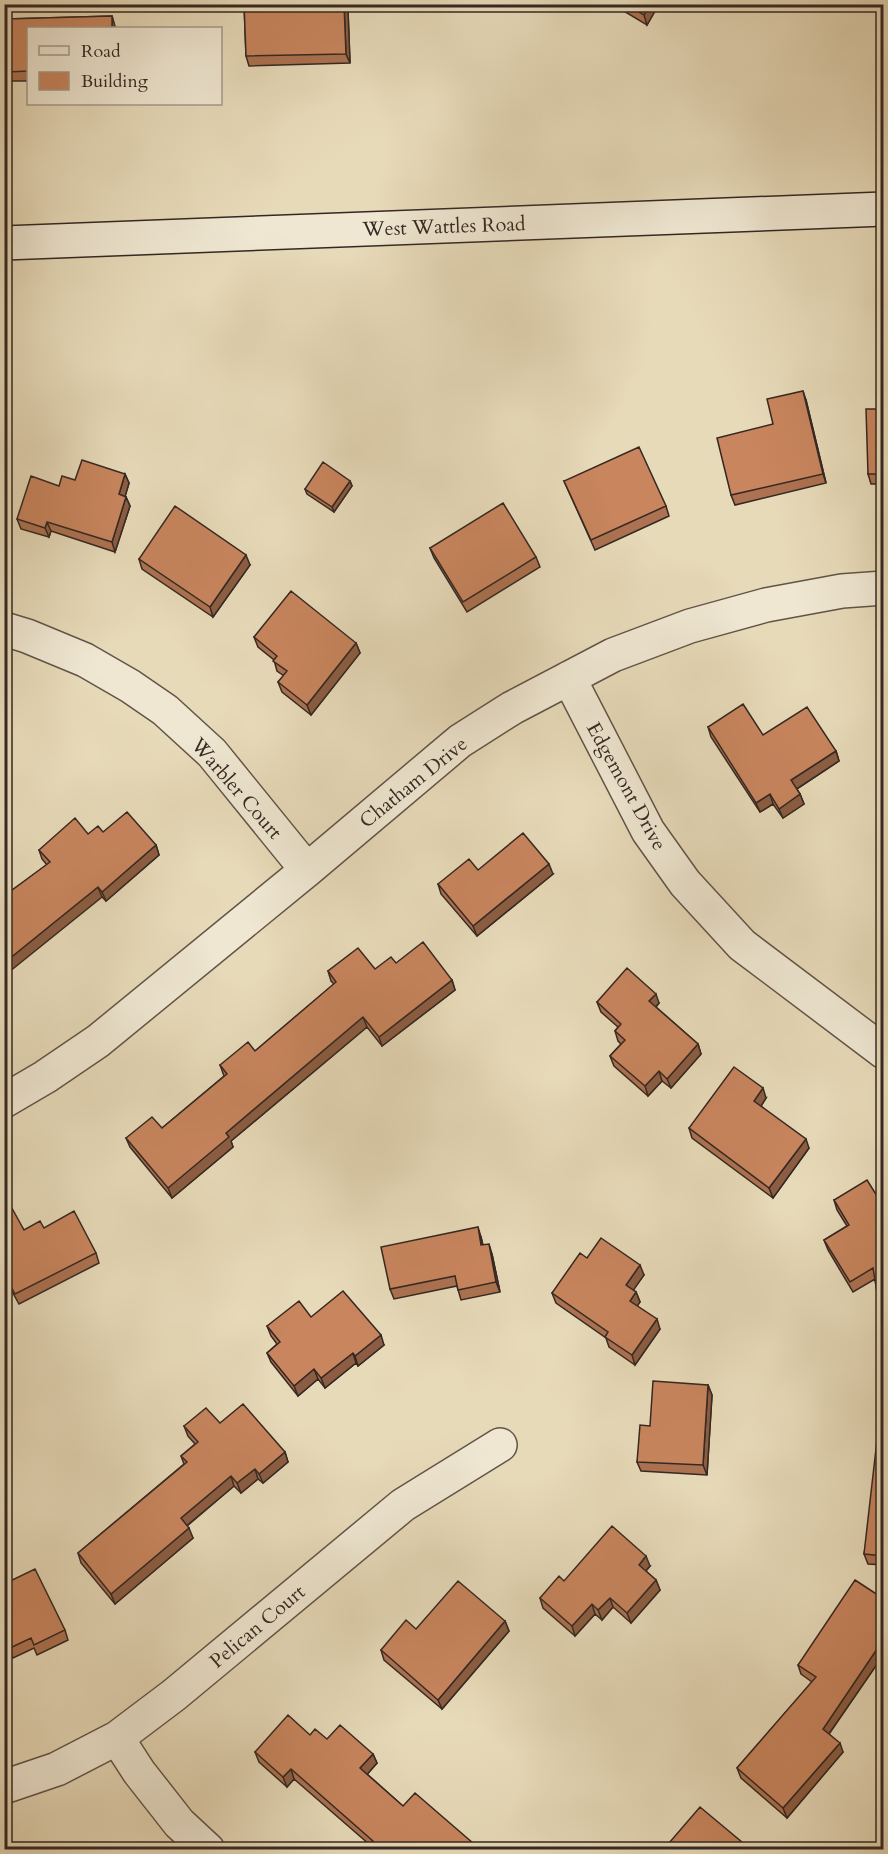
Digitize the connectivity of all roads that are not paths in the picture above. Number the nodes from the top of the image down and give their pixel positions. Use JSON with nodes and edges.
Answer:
{"nodes":[{"id":1,"x":884,"y":209,"type":"edge"},
{"id":2,"x":4,"y":243,"type":"edge"},
{"id":3,"x":884,"y":588,"type":"edge"},
{"id":4,"x":4,"y":629,"type":"edge"},
{"id":5,"x":568,"y":678,"type":"junction"},
{"id":6,"x":307,"y":870,"type":"junction"},
{"id":7,"x":884,"y":1052,"type":"edge"},
{"id":8,"x":4,"y":1101,"type":"edge"},
{"id":9,"x":500,"y":1445,"type":"dead end"},
{"id":10,"x":117,"y":1738,"type":"junction"},
{"id":11,"x":4,"y":1787,"type":"edge"},
{"id":12,"x":207,"y":1850,"type":"edge"}],
"edges":[{"from":1,"to":2,"type":"street","name":"West Wattles Road"},
{"from":3,"to":5,"type":"street","name":"Chatham Drive"},
{"from":4,"to":6,"type":"street","name":"Warbler Court"},
{"from":5,"to":6,"type":"street","name":"Chatham Drive"},
{"from":5,"to":7,"type":"street","name":"Edgemont Drive"},
{"from":6,"to":8,"type":"street","name":"Chatham Drive"},
{"from":9,"to":10,"type":"street","name":"Pelican Court"},
{"from":10,"to":11,"type":"street","name":"Pelican Court"},
{"from":10,"to":12,"type":"street"}]}
